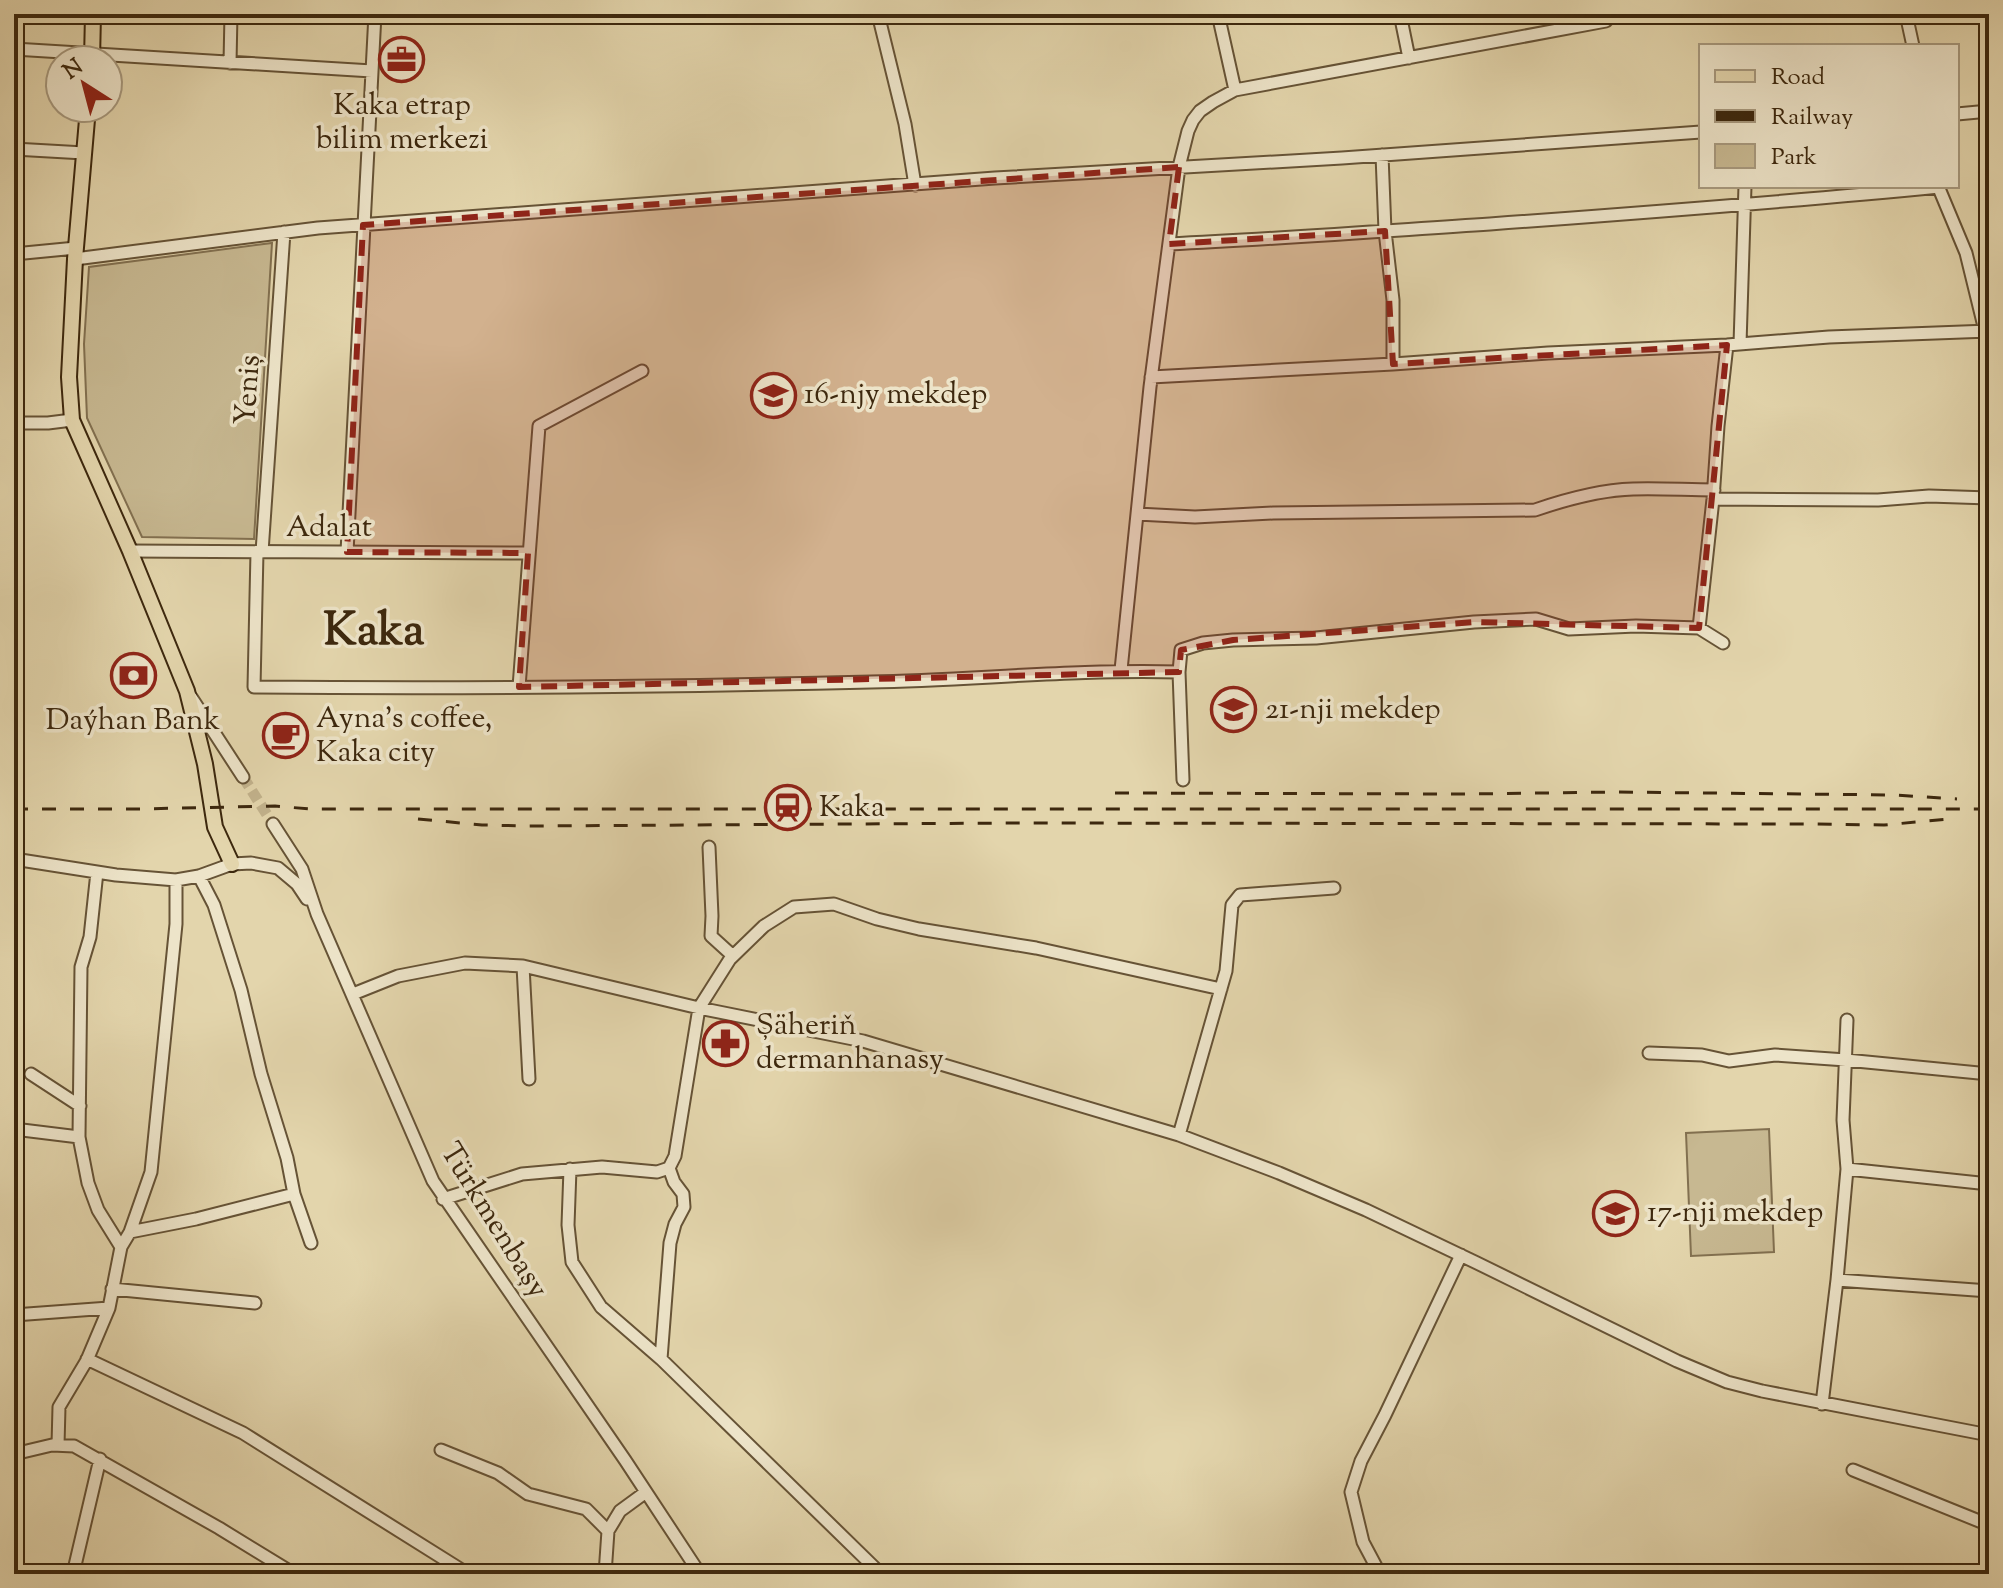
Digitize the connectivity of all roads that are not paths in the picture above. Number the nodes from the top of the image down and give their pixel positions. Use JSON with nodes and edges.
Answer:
{"nodes":[{"id":1,"x":93,"y":14,"type":"edge"},
{"id":2,"x":231,"y":14,"type":"edge"},
{"id":3,"x":375,"y":14,"type":"edge"},
{"id":4,"x":878,"y":14,"type":"edge"},
{"id":5,"x":1218,"y":14,"type":"edge"},
{"id":6,"x":1400,"y":14,"type":"edge"},
{"id":7,"x":1604,"y":14,"type":"edge"},
{"id":8,"x":1906,"y":14,"type":"edge"},
{"id":9,"x":92,"y":44,"type":"edge"},
{"id":10,"x":1913,"y":44,"type":"edge"},
{"id":11,"x":14,"y":49,"type":"edge"},
{"id":12,"x":44,"y":52,"type":"edge"},
{"id":13,"x":124,"y":58,"type":"edge"},
{"id":14,"x":1409,"y":58,"type":"junction"},
{"id":15,"x":230,"y":63,"type":"junction"},
{"id":16,"x":372,"y":71,"type":"junction"},
{"id":17,"x":1235,"y":90,"type":"junction"},
{"id":18,"x":1989,"y":111,"type":"edge"},
{"id":19,"x":1959,"y":114,"type":"edge"},
{"id":20,"x":87,"y":124,"type":"edge"},
{"id":21,"x":1699,"y":132,"type":"edge"},
{"id":22,"x":14,"y":149,"type":"edge"},
{"id":23,"x":84,"y":153,"type":"junction"},
{"id":24,"x":1382,"y":155,"type":"junction"},
{"id":25,"x":1179,"y":167,"type":"junction"},
{"id":26,"x":915,"y":185,"type":"junction"},
{"id":27,"x":1745,"y":188,"type":"edge"},
{"id":28,"x":1929,"y":188,"type":"edge"},
{"id":29,"x":1938,"y":188,"type":"edge"},
{"id":30,"x":1745,"y":204,"type":"junction"},
{"id":31,"x":363,"y":225,"type":"junction"},
{"id":32,"x":1385,"y":231,"type":"junction"},
{"id":33,"x":284,"y":232,"type":"junction"},
{"id":34,"x":1169,"y":244,"type":"junction"},
{"id":35,"x":14,"y":254,"type":"edge"},
{"id":36,"x":75,"y":254,"type":"junction"},
{"id":37,"x":1987,"y":331,"type":"edge"},
{"id":38,"x":1733,"y":344,"type":"junction"},
{"id":39,"x":1989,"y":347,"type":"edge"},
{"id":40,"x":1393,"y":364,"type":"junction"},
{"id":41,"x":642,"y":371,"type":"dead end"},
{"id":42,"x":1151,"y":377,"type":"junction"},
{"id":43,"x":72,"y":420,"type":"junction"},
{"id":44,"x":14,"y":423,"type":"edge"},
{"id":45,"x":1714,"y":495,"type":"junction"},
{"id":46,"x":1989,"y":498,"type":"edge"},
{"id":47,"x":1137,"y":514,"type":"junction"},
{"id":48,"x":130,"y":551,"type":"junction"},
{"id":49,"x":260,"y":552,"type":"junction"},
{"id":50,"x":347,"y":552,"type":"junction"},
{"id":51,"x":528,"y":553,"type":"junction"},
{"id":52,"x":1699,"y":628,"type":"junction"},
{"id":53,"x":1723,"y":643,"type":"dead end"},
{"id":54,"x":1121,"y":670,"type":"junction"},
{"id":55,"x":1179,"y":672,"type":"junction"},
{"id":56,"x":519,"y":687,"type":"junction"},
{"id":57,"x":187,"y":691,"type":"junction"},
{"id":58,"x":243,"y":777,"type":"tunnel mouth"},
{"id":59,"x":1183,"y":780,"type":"dead end"},
{"id":60,"x":273,"y":824,"type":"tunnel mouth"},
{"id":61,"x":709,"y":847,"type":"dead end"},
{"id":62,"x":14,"y":859,"type":"edge"},
{"id":63,"x":232,"y":864,"type":"junction"},
{"id":64,"x":97,"y":872,"type":"junction"},
{"id":65,"x":199,"y":876,"type":"junction"},
{"id":66,"x":176,"y":880,"type":"junction"},
{"id":67,"x":1334,"y":888,"type":"dead end"},
{"id":68,"x":317,"y":914,"type":"junction"},
{"id":69,"x":733,"y":956,"type":"junction"},
{"id":70,"x":523,"y":966,"type":"junction"},
{"id":71,"x":1221,"y":989,"type":"junction"},
{"id":72,"x":353,"y":994,"type":"junction"},
{"id":73,"x":699,"y":1008,"type":"junction"},
{"id":74,"x":1847,"y":1020,"type":"dead end"},
{"id":75,"x":1649,"y":1053,"type":"dead end"},
{"id":76,"x":1846,"y":1060,"type":"junction"},
{"id":77,"x":31,"y":1074,"type":"dead end"},
{"id":78,"x":1989,"y":1074,"type":"edge"},
{"id":79,"x":529,"y":1079,"type":"dead end"},
{"id":80,"x":80,"y":1106,"type":"junction"},
{"id":81,"x":14,"y":1129,"type":"edge"},
{"id":82,"x":1179,"y":1135,"type":"junction"},
{"id":83,"x":79,"y":1137,"type":"junction"},
{"id":84,"x":669,"y":1168,"type":"junction"},
{"id":85,"x":570,"y":1169,"type":"junction"},
{"id":86,"x":1847,"y":1169,"type":"junction"},
{"id":87,"x":1989,"y":1184,"type":"edge"},
{"id":88,"x":294,"y":1194,"type":"junction"},
{"id":89,"x":443,"y":1199,"type":"junction"},
{"id":90,"x":130,"y":1232,"type":"junction"},
{"id":91,"x":311,"y":1243,"type":"dead end"},
{"id":92,"x":121,"y":1247,"type":"junction"},
{"id":93,"x":1461,"y":1255,"type":"junction"},
{"id":94,"x":1837,"y":1280,"type":"junction"},
{"id":95,"x":112,"y":1289,"type":"junction"},
{"id":96,"x":1989,"y":1291,"type":"edge"},
{"id":97,"x":255,"y":1303,"type":"dead end"},
{"id":98,"x":109,"y":1308,"type":"junction"},
{"id":99,"x":14,"y":1315,"type":"edge"},
{"id":100,"x":87,"y":1359,"type":"junction"},
{"id":101,"x":661,"y":1359,"type":"junction"},
{"id":102,"x":1822,"y":1404,"type":"junction"},
{"id":103,"x":1989,"y":1435,"type":"edge"},
{"id":104,"x":58,"y":1445,"type":"junction"},
{"id":105,"x":441,"y":1450,"type":"dead end"},
{"id":106,"x":14,"y":1454,"type":"edge"},
{"id":107,"x":100,"y":1459,"type":"junction"},
{"id":108,"x":1853,"y":1470,"type":"dead end"},
{"id":109,"x":646,"y":1492,"type":"junction"},
{"id":110,"x":1989,"y":1525,"type":"edge"},
{"id":111,"x":608,"y":1531,"type":"junction"},
{"id":112,"x":73,"y":1574,"type":"edge"},
{"id":113,"x":294,"y":1574,"type":"edge"},
{"id":114,"x":468,"y":1574,"type":"edge"},
{"id":115,"x":605,"y":1574,"type":"edge"},
{"id":116,"x":700,"y":1574,"type":"edge"},
{"id":117,"x":881,"y":1574,"type":"edge"},
{"id":118,"x":1380,"y":1574,"type":"edge"}],
"edges":[{"from":1,"to":9,"type":"main road"},
{"from":2,"to":15,"type":"street"},
{"from":3,"to":16,"type":"street"},
{"from":4,"to":26,"type":"street"},
{"from":5,"to":17,"type":"street"},
{"from":6,"to":14,"type":"street"},
{"from":7,"to":14,"type":"street"},
{"from":8,"to":10,"type":"street"},
{"from":11,"to":12,"type":"street"},
{"from":13,"to":15,"type":"street"},
{"from":14,"to":17,"type":"street"},
{"from":15,"to":16,"type":"street"},
{"from":16,"to":31,"type":"street"},
{"from":17,"to":25,"type":"street"},
{"from":18,"to":19,"type":"street"},
{"from":20,"to":23,"type":"main road"},
{"from":21,"to":24,"type":"street"},
{"from":22,"to":23,"type":"street"},
{"from":23,"to":36,"type":"main road"},
{"from":24,"to":25,"type":"street"},
{"from":24,"to":32,"type":"street"},
{"from":25,"to":26,"type":"street"},
{"from":25,"to":34,"type":"street"},
{"from":26,"to":31,"type":"street"},
{"from":27,"to":30,"type":"street"},
{"from":28,"to":30,"type":"street"},
{"from":29,"to":37,"type":"street"},
{"from":30,"to":32,"type":"street"},
{"from":30,"to":38,"type":"street"},
{"from":31,"to":33,"type":"street"},
{"from":31,"to":50,"type":"street"},
{"from":32,"to":34,"type":"street"},
{"from":32,"to":40,"type":"street"},
{"from":33,"to":36,"type":"street"},
{"from":33,"to":49,"type":"street","name":"Yeniş"},
{"from":34,"to":42,"type":"street"},
{"from":35,"to":36,"type":"street"},
{"from":36,"to":43,"type":"main road"},
{"from":37,"to":38,"type":"street"},
{"from":37,"to":39,"type":"street"},
{"from":38,"to":40,"type":"street"},
{"from":38,"to":45,"type":"street"},
{"from":40,"to":42,"type":"street"},
{"from":41,"to":51,"type":"street"},
{"from":42,"to":47,"type":"street"},
{"from":43,"to":44,"type":"street"},
{"from":43,"to":48,"type":"main road"},
{"from":45,"to":46,"type":"street"},
{"from":45,"to":47,"type":"street"},
{"from":45,"to":52,"type":"street"},
{"from":47,"to":54,"type":"street"},
{"from":48,"to":49,"type":"street","name":"Adalat"},
{"from":48,"to":57,"type":"main road"},
{"from":49,"to":50,"type":"street","name":"Adalat"},
{"from":49,"to":56,"type":"street","name":"Yeniş"},
{"from":50,"to":51,"type":"street","name":"Adalat"},
{"from":51,"to":56,"type":"street"},
{"from":52,"to":53,"type":"street"},
{"from":52,"to":55,"type":"street"},
{"from":54,"to":55,"type":"street"},
{"from":54,"to":56,"type":"street"},
{"from":55,"to":59,"type":"street"},
{"from":57,"to":58,"type":"street"},
{"from":57,"to":63,"type":"main road"},
{"from":60,"to":68,"type":"street","name":"Türkmenbaşy"},
{"from":61,"to":69,"type":"street"},
{"from":62,"to":64,"type":"street"},
{"from":63,"to":65,"type":"street"},
{"from":63,"to":68,"type":"street"},
{"from":64,"to":66,"type":"street"},
{"from":64,"to":80,"type":"street"},
{"from":65,"to":66,"type":"street"},
{"from":65,"to":88,"type":"street"},
{"from":66,"to":90,"type":"street"},
{"from":67,"to":71,"type":"street"},
{"from":68,"to":72,"type":"street","name":"Türkmenbaşy"},
{"from":69,"to":71,"type":"street"},
{"from":69,"to":73,"type":"street"},
{"from":70,"to":72,"type":"street"},
{"from":70,"to":73,"type":"street"},
{"from":70,"to":79,"type":"street"},
{"from":71,"to":82,"type":"street"},
{"from":72,"to":89,"type":"street","name":"Türkmenbaşy"},
{"from":73,"to":82,"type":"street"},
{"from":73,"to":84,"type":"street"},
{"from":74,"to":76,"type":"street"},
{"from":75,"to":76,"type":"street"},
{"from":76,"to":78,"type":"street"},
{"from":76,"to":86,"type":"street"},
{"from":77,"to":80,"type":"street"},
{"from":80,"to":83,"type":"street"},
{"from":81,"to":83,"type":"street"},
{"from":82,"to":93,"type":"street"},
{"from":83,"to":92,"type":"street"},
{"from":84,"to":85,"type":"street"},
{"from":84,"to":101,"type":"street"},
{"from":85,"to":89,"type":"street"},
{"from":85,"to":101,"type":"street"},
{"from":86,"to":87,"type":"street"},
{"from":86,"to":94,"type":"street"},
{"from":88,"to":90,"type":"street"},
{"from":88,"to":91,"type":"street"},
{"from":89,"to":109,"type":"street","name":"Türkmenbaşy"},
{"from":90,"to":92,"type":"street"},
{"from":92,"to":95,"type":"street"},
{"from":93,"to":102,"type":"street"},
{"from":93,"to":118,"type":"street"},
{"from":94,"to":96,"type":"street"},
{"from":94,"to":102,"type":"street"},
{"from":95,"to":97,"type":"street"},
{"from":95,"to":98,"type":"street"},
{"from":98,"to":99,"type":"street"},
{"from":98,"to":100,"type":"street"},
{"from":100,"to":104,"type":"street"},
{"from":100,"to":114,"type":"street"},
{"from":101,"to":117,"type":"street"},
{"from":102,"to":103,"type":"street"},
{"from":104,"to":106,"type":"street"},
{"from":104,"to":107,"type":"street"},
{"from":105,"to":111,"type":"street"},
{"from":107,"to":112,"type":"street"},
{"from":107,"to":113,"type":"street"},
{"from":108,"to":110,"type":"street"},
{"from":109,"to":111,"type":"street"},
{"from":109,"to":116,"type":"street","name":"Türkmenbaşy"},
{"from":111,"to":115,"type":"street"}]}
